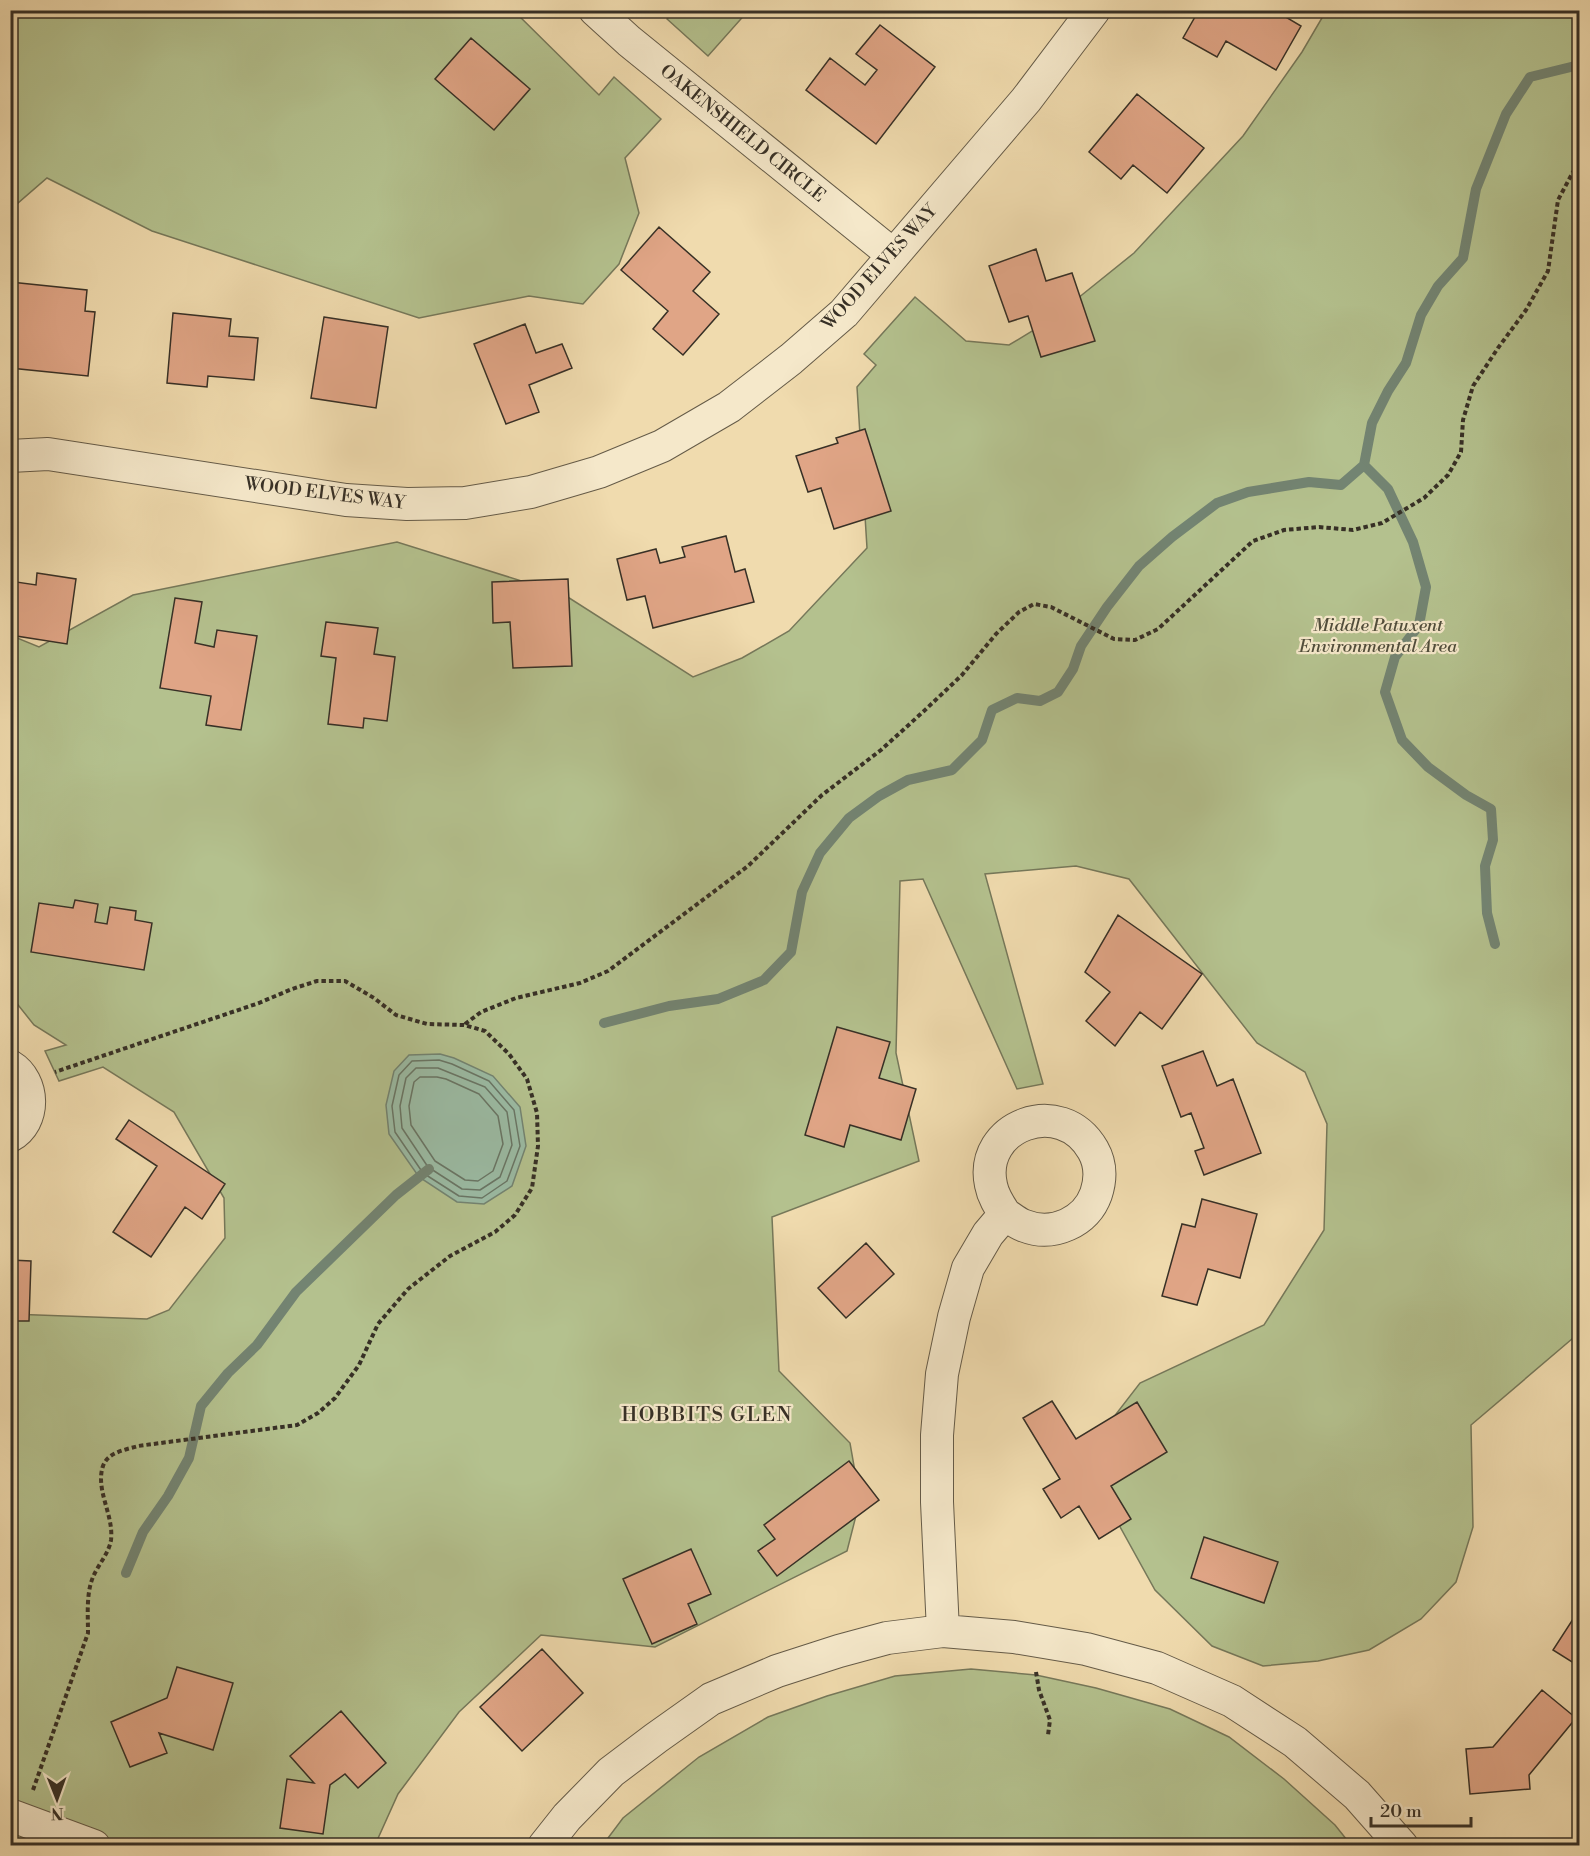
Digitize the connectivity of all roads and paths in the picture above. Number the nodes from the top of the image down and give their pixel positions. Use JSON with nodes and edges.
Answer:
{"nodes":[{"id":1,"x":595,"y":10,"type":"edge"},
{"id":2,"x":1094,"y":10,"type":"edge"},
{"id":3,"x":1580,"y":168,"type":"edge"},
{"id":4,"x":892,"y":254,"type":"junction"},
{"id":5,"x":10,"y":456,"type":"edge"},
{"id":6,"x":465,"y":1025,"type":"junction"},
{"id":7,"x":18,"y":1074,"type":"edge"},
{"id":8,"x":10,"y":1136,"type":"edge"},
{"id":9,"x":1005,"y":1214,"type":"dead end"},
{"id":10,"x":943,"y":1631,"type":"junction"},
{"id":11,"x":1036,"y":1641,"type":"junction"},
{"id":12,"x":1048,"y":1735,"type":"dead end"},
{"id":13,"x":17,"y":1817,"type":"edge"},
{"id":14,"x":94,"y":1845,"type":"edge"},
{"id":15,"x":544,"y":1845,"type":"edge"},
{"id":16,"x":1402,"y":1845,"type":"edge"}],
"edges":[{"from":1,"to":4,"type":"street","name":"OAKENSHIELD CIRCLE"},
{"from":2,"to":4,"type":"street","name":"WOOD ELVES WAY"},
{"from":3,"to":6,"type":"path"},
{"from":4,"to":5,"type":"street","name":"WOOD ELVES WAY"},
{"from":6,"to":7,"type":"path"},
{"from":6,"to":13,"type":"path"},
{"from":7,"to":8,"type":"street"},
{"from":9,"to":10,"type":"street"},
{"from":10,"to":11,"type":"street"},
{"from":10,"to":15,"type":"street"},
{"from":11,"to":12,"type":"path"},
{"from":11,"to":16,"type":"street"},
{"from":13,"to":14,"type":"street"}]}
